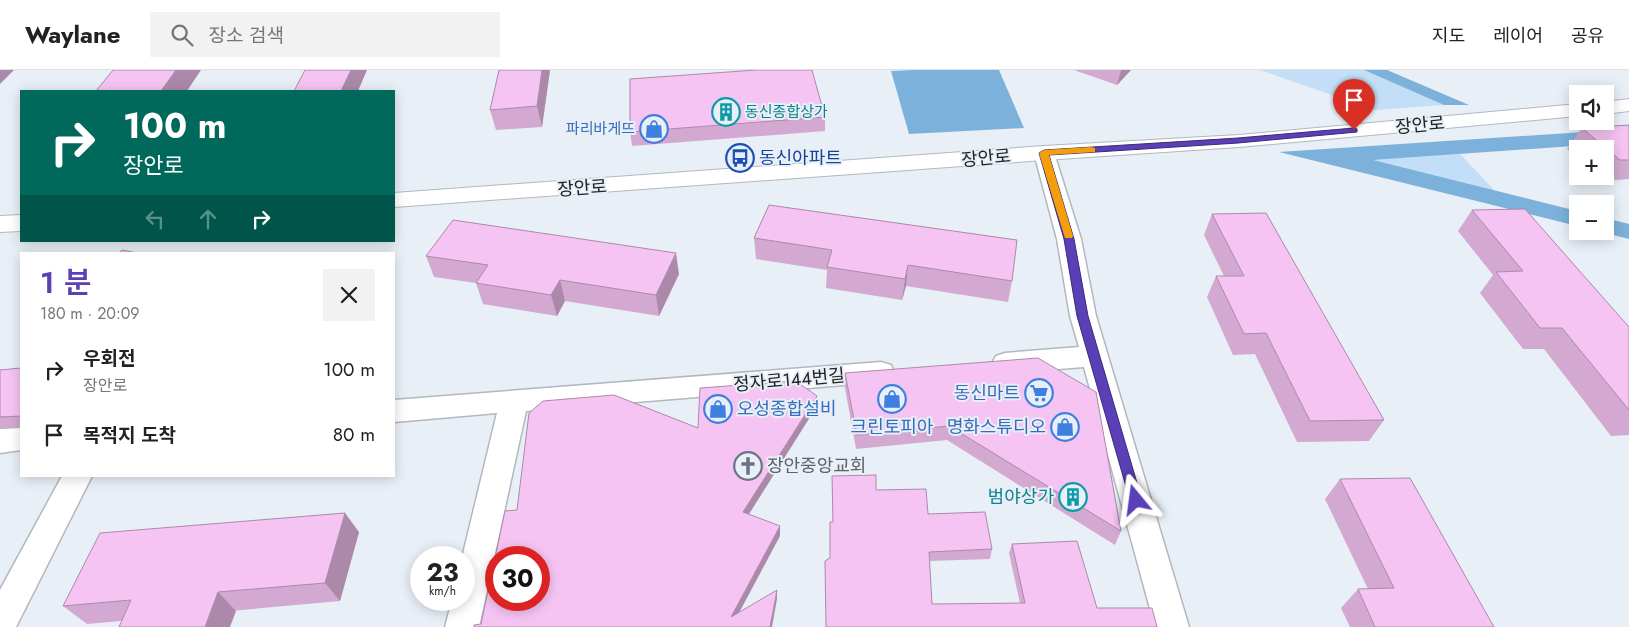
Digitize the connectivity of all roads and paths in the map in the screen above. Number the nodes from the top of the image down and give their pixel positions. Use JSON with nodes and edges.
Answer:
{"nodes":[{"id":1,"x":1629,"y":105,"type":"edge"},
{"id":2,"x":1614,"y":107,"type":"edge"},
{"id":3,"x":1569,"y":111,"type":"edge"},
{"id":4,"x":1044,"y":153,"type":"junction"},
{"id":5,"x":395,"y":200,"type":"edge"},
{"id":6,"x":20,"y":223,"type":"edge"},
{"id":7,"x":0,"y":224,"type":"edge"},
{"id":8,"x":1094,"y":356,"type":"junction"},
{"id":9,"x":985,"y":364,"type":"edge"},
{"id":10,"x":906,"y":370,"type":"edge"},
{"id":11,"x":514,"y":402,"type":"junction"},
{"id":12,"x":395,"y":411,"type":"edge"},
{"id":13,"x":20,"y":439,"type":"edge"},
{"id":14,"x":0,"y":441,"type":"edge"},
{"id":15,"x":76,"y":477,"type":"edge"},
{"id":16,"x":0,"y":623,"type":"edge"},
{"id":17,"x":462,"y":627,"type":"edge"},
{"id":18,"x":1172,"y":627,"type":"edge"}],
"edges":[{"from":1,"to":2,"type":"main road"},
{"from":3,"to":4,"type":"main road","name":"장안로"},
{"from":4,"to":5,"type":"main road","name":"장안로"},
{"from":4,"to":8,"type":"street"},
{"from":6,"to":7,"type":"main road"},
{"from":8,"to":9,"type":"street"},
{"from":8,"to":18,"type":"street"},
{"from":10,"to":11,"type":"street","name":"정자로144번길"},
{"from":11,"to":12,"type":"street","name":"정자로144번길"},
{"from":11,"to":17,"type":"street"},
{"from":13,"to":14,"type":"street"},
{"from":15,"to":16,"type":"street"}]}
